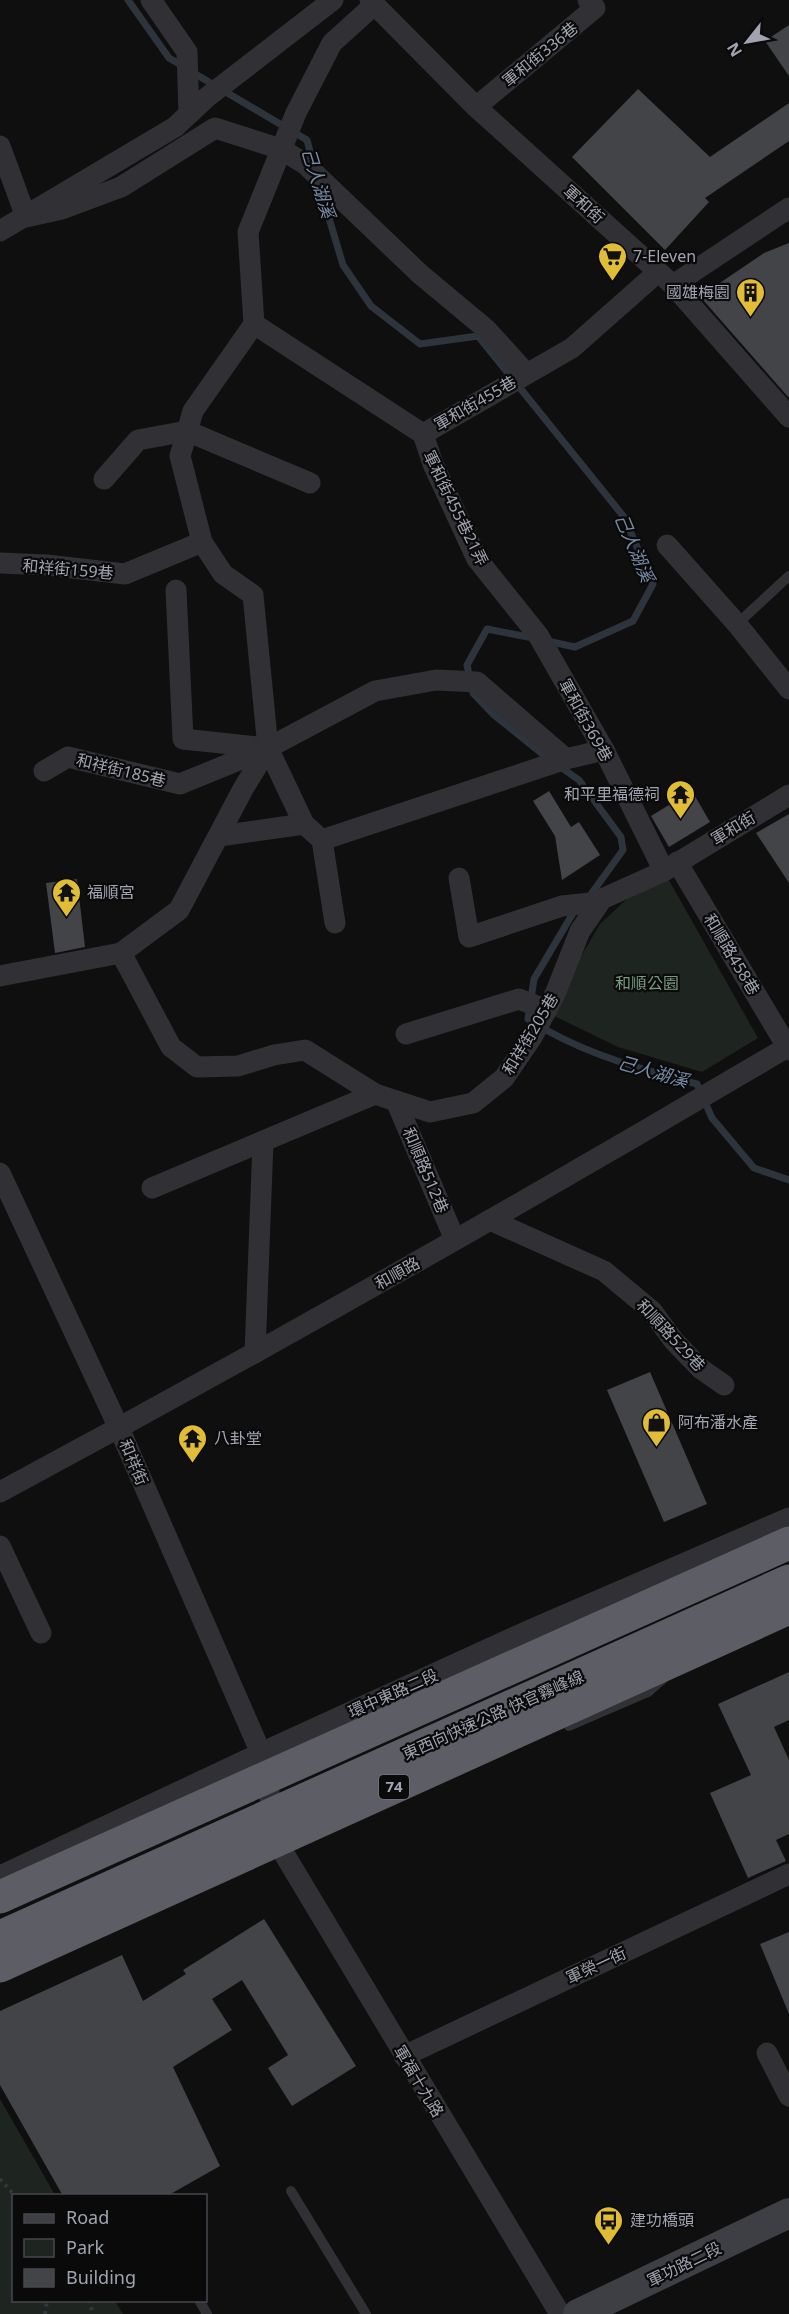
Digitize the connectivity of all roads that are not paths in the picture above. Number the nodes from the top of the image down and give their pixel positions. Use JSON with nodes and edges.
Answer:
{"nodes":[{"id":1,"x":151,"y":0,"type":"edge"},
{"id":2,"x":333,"y":0,"type":"edge"},
{"id":3,"x":588,"y":0,"type":"edge"},
{"id":4,"x":372,"y":3,"type":"edge"},
{"id":5,"x":197,"y":94,"type":"junction"},
{"id":6,"x":476,"y":107,"type":"junction"},
{"id":7,"x":283,"y":144,"type":"junction"},
{"id":8,"x":0,"y":146,"type":"edge"},
{"id":9,"x":789,"y":208,"type":"edge"},
{"id":10,"x":26,"y":217,"type":"junction"},
{"id":11,"x":0,"y":231,"type":"edge"},
{"id":12,"x":666,"y":278,"type":"junction"},
{"id":13,"x":254,"y":324,"type":"junction"},
{"id":14,"x":512,"y":382,"type":"junction"},
{"id":15,"x":789,"y":417,"type":"edge"},
{"id":16,"x":187,"y":431,"type":"junction"},
{"id":17,"x":423,"y":434,"type":"junction"},
{"id":18,"x":104,"y":479,"type":"dead end"},
{"id":19,"x":310,"y":483,"type":"dead end"},
{"id":20,"x":202,"y":542,"type":"junction"},
{"id":21,"x":667,"y":545,"type":"dead end"},
{"id":22,"x":0,"y":563,"type":"edge"},
{"id":23,"x":789,"y":576,"type":"edge"},
{"id":24,"x":176,"y":590,"type":"dead end"},
{"id":25,"x":737,"y":624,"type":"junction"},
{"id":26,"x":538,"y":635,"type":"joint"},
{"id":27,"x":789,"y":689,"type":"edge"},
{"id":28,"x":268,"y":748,"type":"junction"},
{"id":29,"x":604,"y":750,"type":"junction"},
{"id":30,"x":557,"y":763,"type":"junction"},
{"id":31,"x":44,"y":771,"type":"dead end"},
{"id":32,"x":789,"y":795,"type":"edge"},
{"id":33,"x":304,"y":824,"type":"junction"},
{"id":34,"x":219,"y":836,"type":"junction"},
{"id":35,"x":322,"y":840,"type":"junction"},
{"id":36,"x":670,"y":866,"type":"junction"},
{"id":37,"x":459,"y":878,"type":"dead end"},
{"id":38,"x":596,"y":901,"type":"junction"},
{"id":39,"x":335,"y":923,"type":"dead end"},
{"id":40,"x":121,"y":953,"type":"junction"},
{"id":41,"x":0,"y":976,"type":"edge"},
{"id":42,"x":546,"y":1010,"type":"junction"},
{"id":43,"x":406,"y":1034,"type":"dead end"},
{"id":44,"x":788,"y":1047,"type":"edge"},
{"id":45,"x":375,"y":1094,"type":"junction"},
{"id":46,"x":396,"y":1101,"type":"junction"},
{"id":47,"x":263,"y":1142,"type":"junction"},
{"id":48,"x":0,"y":1173,"type":"edge"},
{"id":49,"x":152,"y":1188,"type":"dead end"},
{"id":50,"x":490,"y":1220,"type":"junction"},
{"id":51,"x":455,"y":1240,"type":"junction"},
{"id":52,"x":255,"y":1353,"type":"junction"},
{"id":53,"x":724,"y":1385,"type":"dead end"},
{"id":54,"x":119,"y":1428,"type":"junction"},
{"id":55,"x":0,"y":1492,"type":"edge"},
{"id":56,"x":789,"y":1518,"type":"edge"},
{"id":57,"x":789,"y":1543,"type":"edge"},
{"id":58,"x":0,"y":1546,"type":"edge"},
{"id":59,"x":789,"y":1581,"type":"edge"},
{"id":60,"x":789,"y":1595,"type":"edge"},
{"id":61,"x":789,"y":1608,"type":"edge"},
{"id":62,"x":733,"y":1619,"type":"junction"},
{"id":63,"x":41,"y":1633,"type":"dead end"},
{"id":64,"x":554,"y":1732,"type":"dead end"},
{"id":65,"x":261,"y":1753,"type":"junction"},
{"id":66,"x":411,"y":1792,"type":"dead end"},
{"id":67,"x":275,"y":1824,"type":"junction"},
{"id":68,"x":280,"y":1847,"type":"junction"},
{"id":69,"x":789,"y":1874,"type":"edge"},
{"id":70,"x":0,"y":1876,"type":"edge"},
{"id":71,"x":0,"y":1897,"type":"edge"},
{"id":72,"x":140,"y":1915,"type":"dead end"},
{"id":73,"x":0,"y":1937,"type":"edge"},
{"id":74,"x":0,"y":1951,"type":"edge"},
{"id":75,"x":0,"y":1966,"type":"edge"},
{"id":76,"x":767,"y":2053,"type":"dead end"},
{"id":77,"x":404,"y":2056,"type":"junction"},
{"id":78,"x":789,"y":2096,"type":"edge"},
{"id":79,"x":291,"y":2191,"type":"dead end"},
{"id":80,"x":789,"y":2213,"type":"edge"},
{"id":81,"x":366,"y":2314,"type":"edge"},
{"id":82,"x":560,"y":2314,"type":"edge"},
{"id":83,"x":578,"y":2314,"type":"edge"}],
"edges":[{"from":1,"to":5,"type":"street"},
{"from":2,"to":5,"type":"street"},
{"from":3,"to":6,"type":"street","name":"軍和街336巷"},
{"from":4,"to":6,"type":"street","name":"軍和街"},
{"from":4,"to":7,"type":"street"},
{"from":5,"to":10,"type":"street"},
{"from":6,"to":12,"type":"street","name":"軍和街"},
{"from":7,"to":10,"type":"street"},
{"from":7,"to":13,"type":"street"},
{"from":7,"to":14,"type":"street"},
{"from":8,"to":10,"type":"street"},
{"from":9,"to":12,"type":"street","name":"軍和街455巷"},
{"from":10,"to":11,"type":"street"},
{"from":12,"to":14,"type":"street","name":"軍和街455巷"},
{"from":12,"to":15,"type":"street","name":"軍和街"},
{"from":13,"to":16,"type":"street"},
{"from":13,"to":17,"type":"street","name":"軍和街455巷"},
{"from":14,"to":17,"type":"street","name":"軍和街455巷"},
{"from":16,"to":18,"type":"street"},
{"from":16,"to":19,"type":"street"},
{"from":16,"to":20,"type":"street"},
{"from":17,"to":26,"type":"street","name":"軍和街455巷21弄"},
{"from":20,"to":22,"type":"street","name":"和祥街159巷"},
{"from":20,"to":28,"type":"street"},
{"from":21,"to":25,"type":"street"},
{"from":23,"to":25,"type":"lane"},
{"from":24,"to":28,"type":"street"},
{"from":25,"to":27,"type":"street"},
{"from":26,"to":29,"type":"street","name":"軍和街369巷"},
{"from":28,"to":30,"type":"street","name":"和祥街185巷"},
{"from":28,"to":31,"type":"street","name":"和祥街185巷"},
{"from":28,"to":33,"type":"street"},
{"from":28,"to":34,"type":"street"},
{"from":29,"to":30,"type":"street"},
{"from":29,"to":36,"type":"street","name":"軍和街369巷"},
{"from":30,"to":35,"type":"street"},
{"from":32,"to":36,"type":"street","name":"軍和街"},
{"from":33,"to":34,"type":"street"},
{"from":33,"to":35,"type":"street"},
{"from":34,"to":40,"type":"street"},
{"from":35,"to":39,"type":"street"},
{"from":36,"to":38,"type":"street"},
{"from":36,"to":44,"type":"street","name":"和順路458巷"},
{"from":37,"to":38,"type":"street"},
{"from":38,"to":42,"type":"street","name":"和祥街205巷"},
{"from":40,"to":41,"type":"street"},
{"from":40,"to":45,"type":"street","name":"和祥街205巷"},
{"from":42,"to":43,"type":"street"},
{"from":42,"to":46,"type":"street","name":"和祥街205巷"},
{"from":44,"to":50,"type":"street","name":"和順路"},
{"from":45,"to":46,"type":"street","name":"和祥街205巷"},
{"from":45,"to":47,"type":"street"},
{"from":46,"to":51,"type":"street","name":"和順路512巷"},
{"from":47,"to":49,"type":"street"},
{"from":47,"to":52,"type":"street"},
{"from":48,"to":54,"type":"street","name":"和祥街"},
{"from":50,"to":51,"type":"street","name":"和順路"},
{"from":50,"to":53,"type":"street","name":"和順路529巷"},
{"from":51,"to":52,"type":"street","name":"和順路"},
{"from":52,"to":54,"type":"street","name":"和順路"},
{"from":54,"to":55,"type":"street","name":"和順路"},
{"from":54,"to":65,"type":"street","name":"和祥街"},
{"from":56,"to":65,"type":"street","name":"環中東路二段"},
{"from":57,"to":71,"type":"highway"},
{"from":58,"to":63,"type":"street"},
{"from":59,"to":73,"type":"highway","name":"東西向快速公路 快官霧峰線","number":"74"},
{"from":60,"to":62,"type":"street"},
{"from":61,"to":75,"type":"highway","number":"74"},
{"from":62,"to":64,"type":"lane"},
{"from":62,"to":67,"type":"street"},
{"from":65,"to":67,"type":"street","name":"和祥街"},
{"from":65,"to":70,"type":"street","name":"環中東路二段"},
{"from":66,"to":68,"type":"lane"},
{"from":67,"to":68,"type":"street","name":"軍福十九路"},
{"from":67,"to":74,"type":"street"},
{"from":68,"to":72,"type":"lane"},
{"from":68,"to":77,"type":"street","name":"軍福十九路"},
{"from":69,"to":77,"type":"street","name":"軍榮一街"},
{"from":76,"to":78,"type":"street"},
{"from":77,"to":82,"type":"street","name":"軍福十九路"},
{"from":79,"to":81,"type":"lane"},
{"from":80,"to":83,"type":"main road","name":"軍功路二段"}]}
